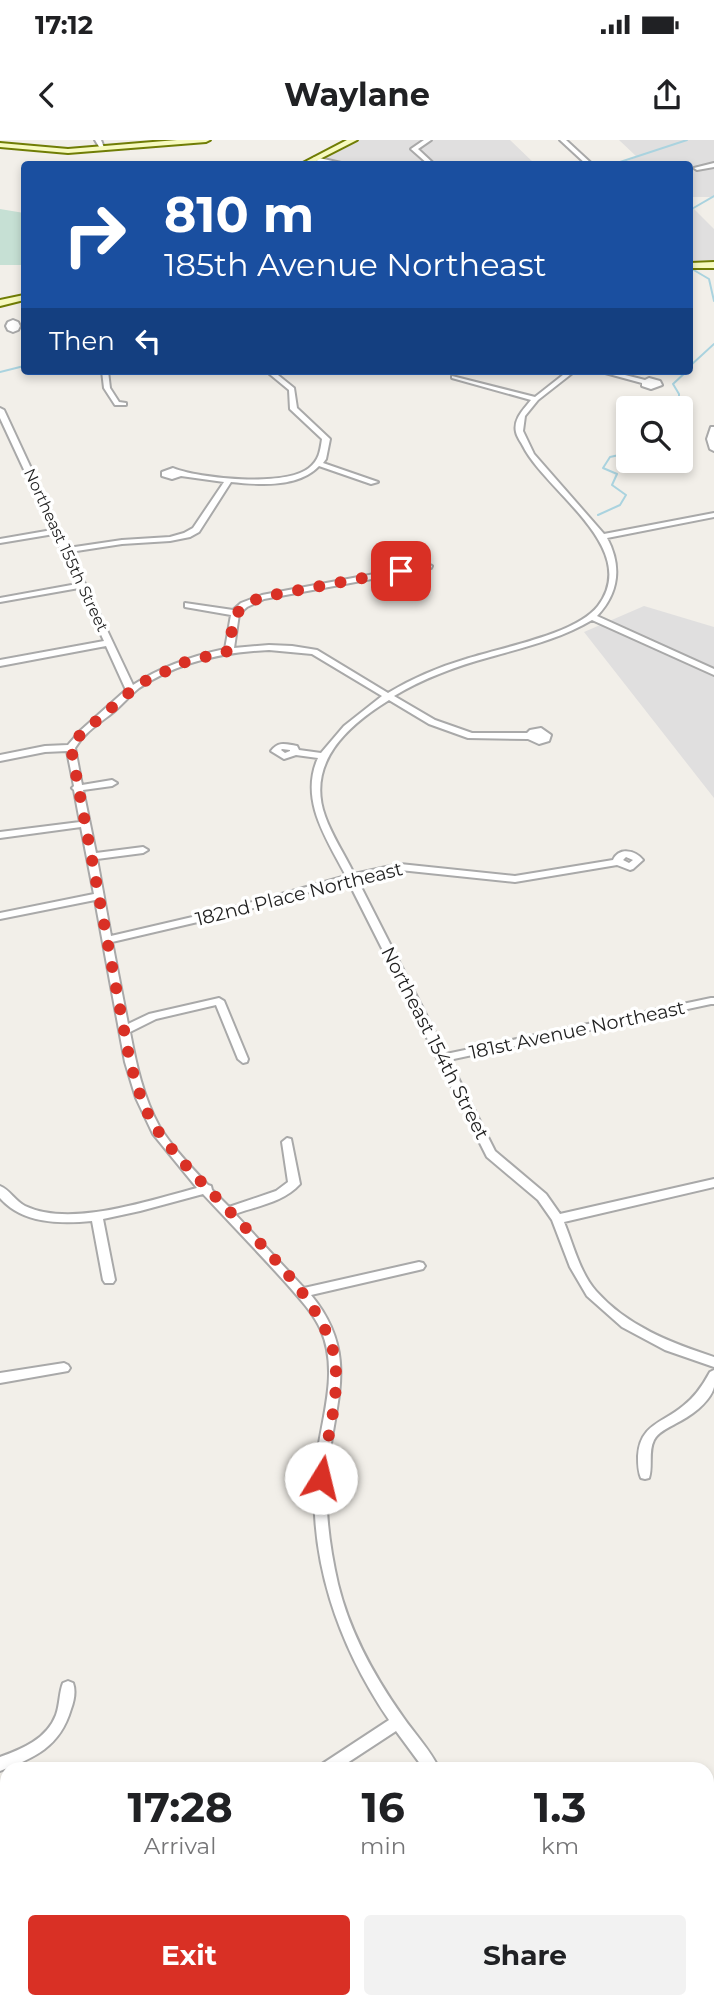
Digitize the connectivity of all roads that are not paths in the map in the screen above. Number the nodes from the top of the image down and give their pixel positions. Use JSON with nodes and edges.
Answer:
{"nodes":[{"id":1,"x":98,"y":140,"type":"edge"},
{"id":2,"x":206,"y":140,"type":"edge"},
{"id":3,"x":353,"y":140,"type":"edge"},
{"id":4,"x":428,"y":140,"type":"edge"},
{"id":5,"x":563,"y":140,"type":"edge"},
{"id":6,"x":140,"y":143,"type":"edge"},
{"id":7,"x":0,"y":145,"type":"edge"},
{"id":8,"x":103,"y":149,"type":"junction"},
{"id":9,"x":315,"y":159,"type":"junction"},
{"id":10,"x":311,"y":161,"type":"edge"},
{"id":11,"x":324,"y":161,"type":"edge"},
{"id":12,"x":428,"y":161,"type":"edge"},
{"id":13,"x":586,"y":161,"type":"edge"},
{"id":14,"x":714,"y":164,"type":"edge"},
{"id":15,"x":697,"y":168,"type":"dead end"},
{"id":16,"x":693,"y":265,"type":"edge"},
{"id":17,"x":714,"y":265,"type":"edge"},
{"id":18,"x":21,"y":299,"type":"edge"},
{"id":19,"x":0,"y":303,"type":"edge"},
{"id":20,"x":105,"y":375,"type":"edge"},
{"id":21,"x":274,"y":375,"type":"edge"},
{"id":22,"x":567,"y":375,"type":"edge"},
{"id":23,"x":617,"y":375,"type":"edge"},
{"id":24,"x":454,"y":377,"type":"dead end"},
{"id":25,"x":644,"y":382,"type":"dead end"},
{"id":26,"x":536,"y":399,"type":"junction"},
{"id":27,"x":124,"y":404,"type":"dead end"},
{"id":28,"x":0,"y":410,"type":"edge"},
{"id":29,"x":714,"y":429,"type":"edge"},
{"id":30,"x":714,"y":449,"type":"edge"},
{"id":31,"x":319,"y":464,"type":"junction"},
{"id":32,"x":180,"y":474,"type":"dead end"},
{"id":33,"x":228,"y":481,"type":"junction"},
{"id":34,"x":374,"y":482,"type":"dead end"},
{"id":35,"x":714,"y":515,"type":"edge"},
{"id":36,"x":57,"y":531,"type":"junction"},
{"id":37,"x":602,"y":537,"type":"junction"},
{"id":38,"x":0,"y":541,"type":"edge"},
{"id":39,"x":67,"y":550,"type":"junction"},
{"id":40,"x":428,"y":566,"type":"dead end"},
{"id":41,"x":83,"y":585,"type":"junction"},
{"id":42,"x":0,"y":600,"type":"edge"},
{"id":43,"x":188,"y":605,"type":"dead end"},
{"id":44,"x":235,"y":613,"type":"junction"},
{"id":45,"x":593,"y":617,"type":"junction"},
{"id":46,"x":109,"y":643,"type":"junction"},
{"id":47,"x":229,"y":651,"type":"junction"},
{"id":48,"x":0,"y":663,"type":"edge"},
{"id":49,"x":714,"y":672,"type":"edge"},
{"id":50,"x":131,"y":691,"type":"junction"},
{"id":51,"x":387,"y":696,"type":"junction"},
{"id":52,"x":530,"y":736,"type":"dead end"},
{"id":53,"x":72,"y":746,"type":"junction"},
{"id":54,"x":295,"y":752,"type":"dead end"},
{"id":55,"x":323,"y":756,"type":"junction"},
{"id":56,"x":0,"y":758,"type":"edge"},
{"id":57,"x":113,"y":783,"type":"dead end"},
{"id":58,"x":77,"y":788,"type":"junction"},
{"id":59,"x":85,"y":824,"type":"junction"},
{"id":60,"x":0,"y":835,"type":"edge"},
{"id":61,"x":143,"y":850,"type":"dead end"},
{"id":62,"x":91,"y":857,"type":"junction"},
{"id":63,"x":618,"y":862,"type":"dead end"},
{"id":64,"x":352,"y":877,"type":"junction"},
{"id":65,"x":99,"y":896,"type":"junction"},
{"id":66,"x":0,"y":916,"type":"edge"},
{"id":67,"x":106,"y":940,"type":"junction"},
{"id":68,"x":713,"y":999,"type":"edge"},
{"id":69,"x":125,"y":1030,"type":"junction"},
{"id":70,"x":443,"y":1058,"type":"junction"},
{"id":71,"x":243,"y":1059,"type":"dead end"},
{"id":72,"x":287,"y":1142,"type":"dead end"},
{"id":73,"x":714,"y":1183,"type":"edge"},
{"id":74,"x":207,"y":1189,"type":"junction"},
{"id":75,"x":0,"y":1190,"type":"edge"},
{"id":76,"x":228,"y":1212,"type":"junction"},
{"id":77,"x":97,"y":1215,"type":"junction"},
{"id":78,"x":557,"y":1219,"type":"junction"},
{"id":79,"x":419,"y":1266,"type":"dead end"},
{"id":80,"x":109,"y":1280,"type":"dead end"},
{"id":81,"x":302,"y":1293,"type":"junction"},
{"id":82,"x":714,"y":1362,"type":"edge"},
{"id":83,"x":64,"y":1368,"type":"dead end"},
{"id":84,"x":714,"y":1375,"type":"edge"},
{"id":85,"x":0,"y":1378,"type":"edge"},
{"id":86,"x":645,"y":1474,"type":"dead end"},
{"id":87,"x":68,"y":1687,"type":"dead end"},
{"id":88,"x":397,"y":1722,"type":"junction"},
{"id":89,"x":6,"y":1762,"type":"edge"},
{"id":90,"x":337,"y":1762,"type":"edge"},
{"id":91,"x":427,"y":1762,"type":"edge"}],
"edges":[{"from":1,"to":8,"type":"street"},
{"from":2,"to":6,"type":"street"},
{"from":3,"to":9,"type":"street"},
{"from":4,"to":12,"type":"street"},
{"from":5,"to":13,"type":"street"},
{"from":6,"to":8,"type":"street"},
{"from":7,"to":8,"type":"street"},
{"from":9,"to":10,"type":"street"},
{"from":9,"to":11,"type":"street"},
{"from":14,"to":15,"type":"street"},
{"from":16,"to":17,"type":"street"},
{"from":18,"to":19,"type":"street"},
{"from":20,"to":27,"type":"street"},
{"from":21,"to":31,"type":"street"},
{"from":22,"to":26,"type":"street"},
{"from":23,"to":25,"type":"street"},
{"from":24,"to":26,"type":"street"},
{"from":26,"to":37,"type":"street"},
{"from":28,"to":36,"type":"street","name":"Northeast 155th Street"},
{"from":29,"to":30,"type":"street"},
{"from":31,"to":33,"type":"street"},
{"from":31,"to":34,"type":"street"},
{"from":32,"to":33,"type":"street"},
{"from":33,"to":39,"type":"street"},
{"from":35,"to":37,"type":"street"},
{"from":36,"to":38,"type":"street"},
{"from":36,"to":39,"type":"street","name":"Northeast 155th Street"},
{"from":37,"to":45,"type":"street"},
{"from":39,"to":41,"type":"street","name":"Northeast 155th Street"},
{"from":40,"to":44,"type":"street"},
{"from":41,"to":42,"type":"street"},
{"from":41,"to":46,"type":"street","name":"Northeast 155th Street"},
{"from":43,"to":44,"type":"street"},
{"from":44,"to":47,"type":"street"},
{"from":45,"to":49,"type":"street"},
{"from":45,"to":51,"type":"street"},
{"from":46,"to":48,"type":"street"},
{"from":46,"to":50,"type":"street","name":"Northeast 155th Street"},
{"from":47,"to":50,"type":"street"},
{"from":47,"to":51,"type":"street"},
{"from":50,"to":53,"type":"street"},
{"from":51,"to":52,"type":"street"},
{"from":51,"to":55,"type":"street"},
{"from":53,"to":56,"type":"street"},
{"from":53,"to":58,"type":"street"},
{"from":54,"to":55,"type":"street"},
{"from":55,"to":64,"type":"street","name":"Northeast 154th Street"},
{"from":57,"to":58,"type":"street"},
{"from":58,"to":59,"type":"street"},
{"from":59,"to":60,"type":"street"},
{"from":59,"to":62,"type":"street"},
{"from":61,"to":62,"type":"street"},
{"from":62,"to":65,"type":"street"},
{"from":63,"to":64,"type":"street","name":"182nd Place Northeast"},
{"from":64,"to":67,"type":"street","name":"182nd Place Northeast"},
{"from":64,"to":70,"type":"street","name":"Northeast 154th Street"},
{"from":65,"to":66,"type":"street"},
{"from":65,"to":67,"type":"street"},
{"from":67,"to":69,"type":"street"},
{"from":68,"to":70,"type":"street","name":"181st Avenue Northeast"},
{"from":69,"to":71,"type":"street"},
{"from":69,"to":74,"type":"street"},
{"from":70,"to":78,"type":"street","name":"Northeast 154th Street"},
{"from":72,"to":76,"type":"street"},
{"from":73,"to":78,"type":"street"},
{"from":74,"to":76,"type":"street"},
{"from":74,"to":77,"type":"street"},
{"from":75,"to":77,"type":"street"},
{"from":76,"to":81,"type":"street"},
{"from":77,"to":80,"type":"street"},
{"from":78,"to":82,"type":"street","name":"Northeast 154th Street"},
{"from":79,"to":81,"type":"street"},
{"from":81,"to":88,"type":"street"},
{"from":83,"to":85,"type":"street"},
{"from":84,"to":86,"type":"street"},
{"from":87,"to":89,"type":"street"},
{"from":88,"to":90,"type":"street"},
{"from":88,"to":91,"type":"street"}]}
